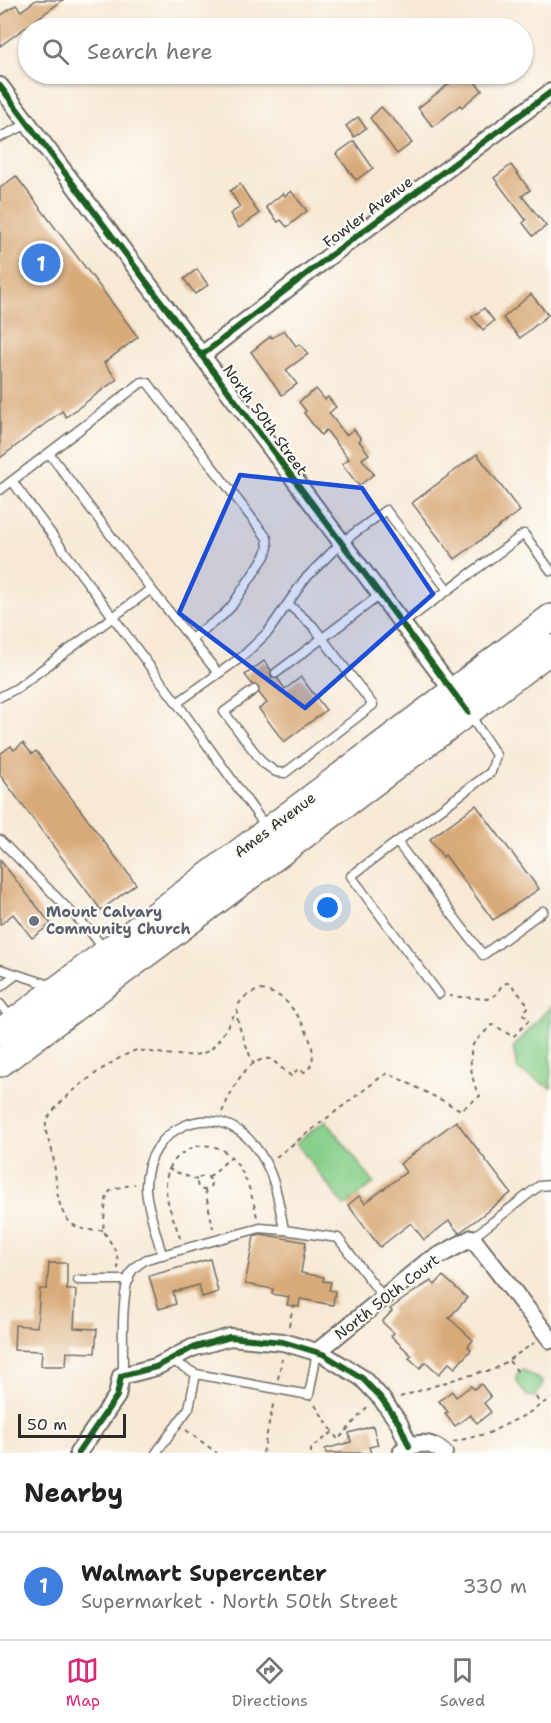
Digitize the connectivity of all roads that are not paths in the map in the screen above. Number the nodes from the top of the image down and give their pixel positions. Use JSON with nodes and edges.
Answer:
{"nodes":[{"id":1,"x":0,"y":86,"type":"edge"},
{"id":2,"x":551,"y":92,"type":"edge"},
{"id":3,"x":28,"y":124,"type":"junction"},
{"id":4,"x":0,"y":137,"type":"edge"},
{"id":5,"x":202,"y":355,"type":"junction"},
{"id":6,"x":49,"y":453,"type":"junction"},
{"id":7,"x":12,"y":481,"type":"junction"},
{"id":8,"x":0,"y":490,"type":"edge"},
{"id":9,"x":341,"y":543,"type":"junction"},
{"id":10,"x":551,"y":571,"type":"edge"},
{"id":11,"x":151,"y":589,"type":"junction"},
{"id":12,"x":448,"y":590,"type":"junction"},
{"id":13,"x":380,"y":595,"type":"junction"},
{"id":14,"x":289,"y":605,"type":"junction"},
{"id":15,"x":112,"y":617,"type":"junction"},
{"id":16,"x":551,"y":618,"type":"edge"},
{"id":17,"x":402,"y":624,"type":"junction"},
{"id":18,"x":191,"y":639,"type":"junction"},
{"id":19,"x":323,"y":639,"type":"junction"},
{"id":20,"x":551,"y":649,"type":"edge"},
{"id":21,"x":218,"y":673,"type":"junction"},
{"id":22,"x":276,"y":673,"type":"dead end"},
{"id":23,"x":254,"y":690,"type":"dead end"},
{"id":24,"x":0,"y":697,"type":"edge"},
{"id":25,"x":460,"y":702,"type":"junction"},
{"id":26,"x":177,"y":703,"type":"junction"},
{"id":27,"x":0,"y":840,"type":"edge"},
{"id":28,"x":275,"y":840,"type":"junction"},
{"id":29,"x":397,"y":842,"type":"junction"},
{"id":30,"x":543,"y":911,"type":"dead end"},
{"id":31,"x":106,"y":952,"type":"junction"},
{"id":32,"x":0,"y":969,"type":"edge"},
{"id":33,"x":16,"y":975,"type":"junction"},
{"id":34,"x":0,"y":987,"type":"edge"},
{"id":35,"x":53,"y":993,"type":"junction"},
{"id":36,"x":438,"y":994,"type":"road end"},
{"id":37,"x":17,"y":1021,"type":"edge"},
{"id":38,"x":0,"y":1063,"type":"edge"},
{"id":39,"x":551,"y":1185,"type":"edge"},
{"id":40,"x":284,"y":1230,"type":"junction"},
{"id":41,"x":472,"y":1238,"type":"junction"},
{"id":42,"x":162,"y":1254,"type":"junction"},
{"id":43,"x":78,"y":1280,"type":"dead end"},
{"id":44,"x":124,"y":1280,"type":"junction"},
{"id":45,"x":383,"y":1297,"type":"junction"},
{"id":46,"x":549,"y":1337,"type":"edge"},
{"id":47,"x":317,"y":1352,"type":"junction"},
{"id":48,"x":170,"y":1359,"type":"junction"},
{"id":49,"x":196,"y":1374,"type":"junction"},
{"id":50,"x":121,"y":1376,"type":"junction"},
{"id":51,"x":405,"y":1450,"type":"edge"},
{"id":52,"x":439,"y":1450,"type":"edge"},
{"id":53,"x":78,"y":1453,"type":"edge"},
{"id":54,"x":156,"y":1453,"type":"edge"}],
"edges":[{"from":1,"to":3,"type":"street","name":"North 50th Street"},
{"from":2,"to":5,"type":"street","name":"Fowler Avenue"},
{"from":3,"to":4,"type":"lane"},
{"from":3,"to":5,"type":"street","name":"North 50th Street"},
{"from":5,"to":9,"type":"street","name":"North 50th Street"},
{"from":6,"to":7,"type":"lane"},
{"from":6,"to":11,"type":"lane"},
{"from":6,"to":18,"type":"lane"},
{"from":7,"to":8,"type":"lane"},
{"from":7,"to":15,"type":"lane"},
{"from":9,"to":12,"type":"lane"},
{"from":9,"to":13,"type":"street","name":"North 50th Street"},
{"from":9,"to":14,"type":"lane"},
{"from":10,"to":12,"type":"lane"},
{"from":11,"to":15,"type":"lane"},
{"from":11,"to":18,"type":"lane"},
{"from":12,"to":17,"type":"lane"},
{"from":13,"to":17,"type":"street","name":"North 50th Street"},
{"from":13,"to":19,"type":"lane"},
{"from":14,"to":19,"type":"lane"},
{"from":14,"to":21,"type":"lane"},
{"from":15,"to":24,"type":"lane"},
{"from":15,"to":26,"type":"lane"},
{"from":16,"to":25,"type":"main road","name":"Ames Avenue"},
{"from":17,"to":25,"type":"street","name":"North 50th Street"},
{"from":18,"to":21,"type":"lane"},
{"from":19,"to":22,"type":"lane"},
{"from":19,"to":23,"type":"lane"},
{"from":20,"to":25,"type":"main road","name":"Ames Avenue"},
{"from":21,"to":26,"type":"lane"},
{"from":25,"to":28,"type":"main road","name":"Ames Avenue"},
{"from":25,"to":29,"type":"lane"},
{"from":26,"to":28,"type":"lane"},
{"from":27,"to":31,"type":"lane"},
{"from":28,"to":31,"type":"main road","name":"Ames Avenue"},
{"from":28,"to":37,"type":"main road","name":"Ames Avenue"},
{"from":29,"to":30,"type":"lane"},
{"from":29,"to":36,"type":"lane"},
{"from":31,"to":35,"type":"main road","name":"Ames Avenue"},
{"from":32,"to":33,"type":"lane"},
{"from":33,"to":34,"type":"lane"},
{"from":33,"to":35,"type":"lane"},
{"from":35,"to":37,"type":"main road","name":"Ames Avenue"},
{"from":37,"to":38,"type":"main road","name":"Ames Avenue"},
{"from":39,"to":41,"type":"lane"},
{"from":40,"to":42,"type":"lane"},
{"from":40,"to":42,"type":"lane"},
{"from":40,"to":45,"type":"lane"},
{"from":41,"to":45,"type":"street","name":"North 50th Court"},
{"from":41,"to":46,"type":"street"},
{"from":42,"to":44,"type":"lane"},
{"from":43,"to":44,"type":"lane"},
{"from":44,"to":50,"type":"lane"},
{"from":45,"to":47,"type":"street","name":"North 50th Court"},
{"from":47,"to":48,"type":"street"},
{"from":47,"to":49,"type":"lane"},
{"from":47,"to":51,"type":"street"},
{"from":48,"to":49,"type":"lane"},
{"from":48,"to":50,"type":"street"},
{"from":49,"to":54,"type":"lane"},
{"from":50,"to":53,"type":"street"},
{"from":51,"to":52,"type":"street"}]}
